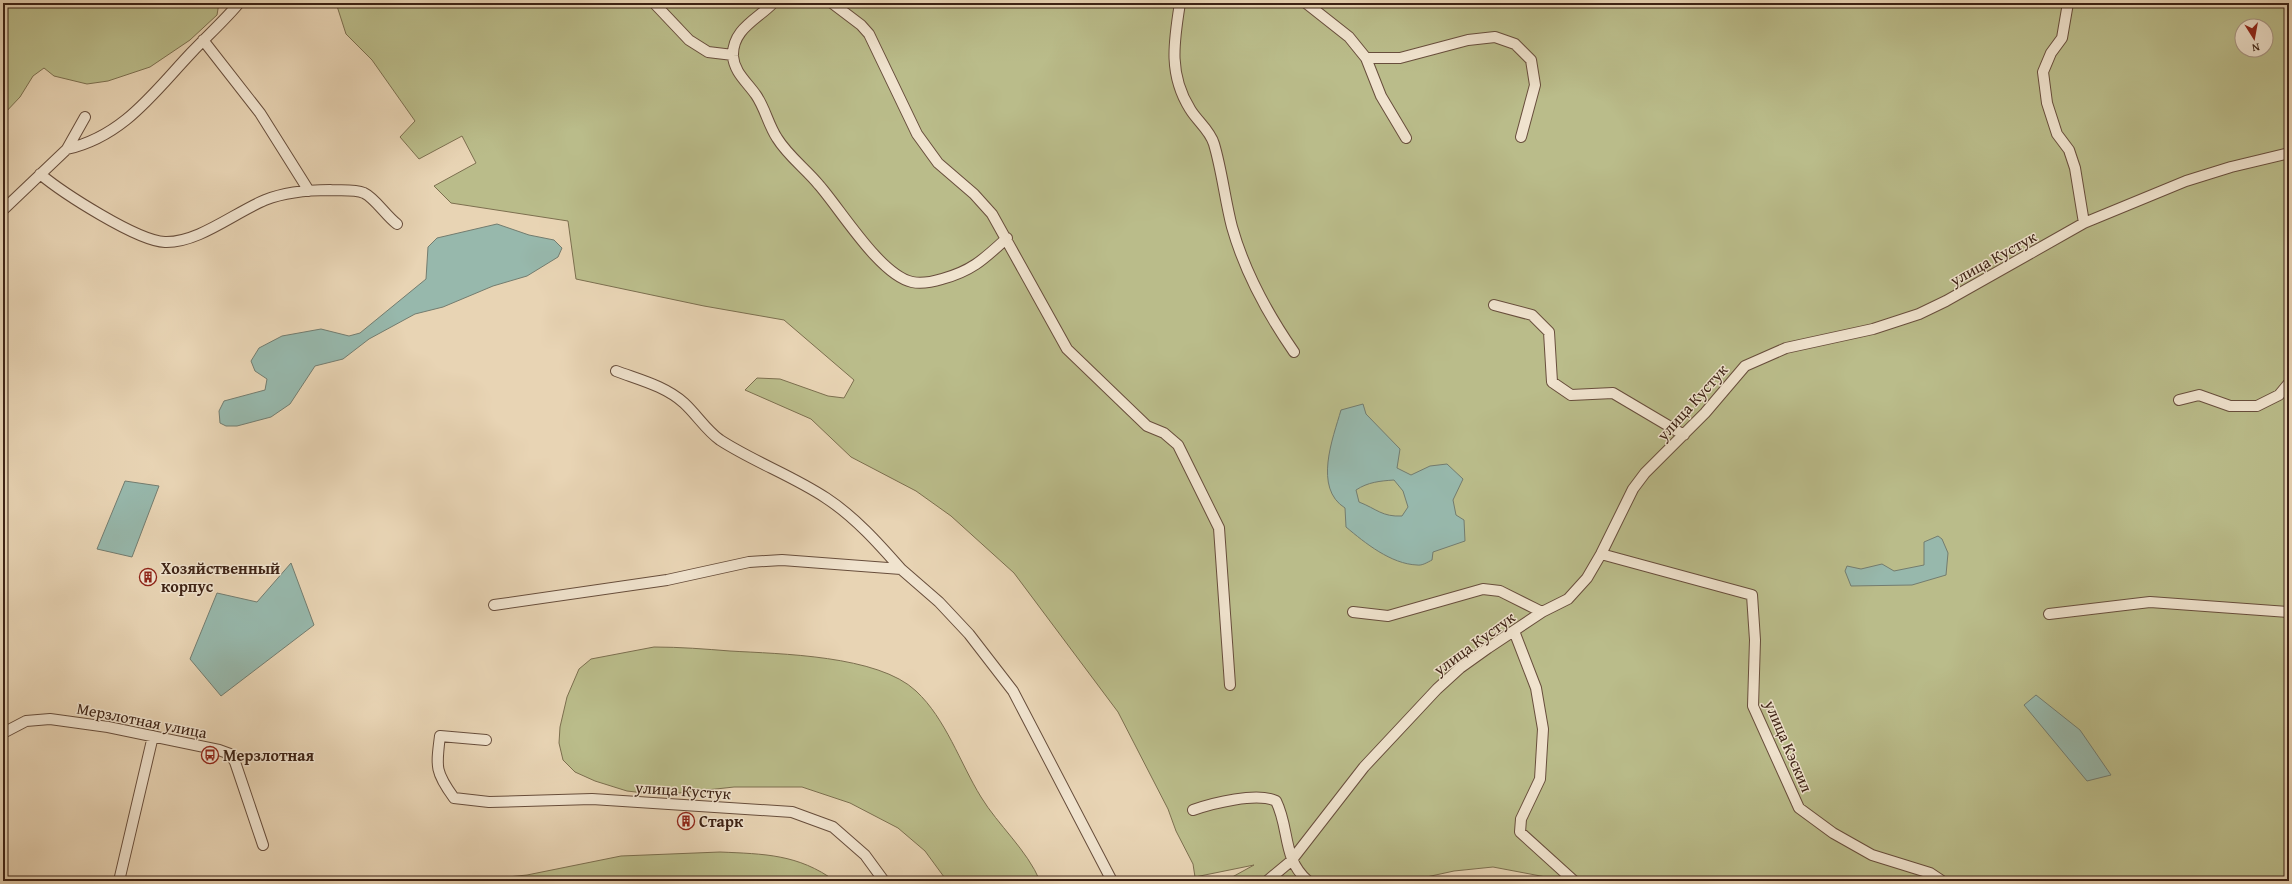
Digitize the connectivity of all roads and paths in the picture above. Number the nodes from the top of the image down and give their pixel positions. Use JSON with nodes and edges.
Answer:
{"nodes":[{"id":1,"x":239,"y":3,"type":"edge"},
{"id":2,"x":654,"y":3,"type":"edge"},
{"id":3,"x":773,"y":3,"type":"edge"},
{"id":4,"x":832,"y":3,"type":"edge"},
{"id":5,"x":1180,"y":3,"type":"edge"},
{"id":6,"x":1306,"y":3,"type":"edge"},
{"id":7,"x":2068,"y":3,"type":"edge"},
{"id":8,"x":203,"y":40,"type":"junction"},
{"id":9,"x":733,"y":55,"type":"junction"},
{"id":10,"x":1366,"y":58,"type":"junction"},
{"id":11,"x":85,"y":117,"type":"dead end"},
{"id":12,"x":1521,"y":137,"type":"dead end"},
{"id":13,"x":1406,"y":138,"type":"dead end"},
{"id":14,"x":67,"y":149,"type":"junction"},
{"id":15,"x":2289,"y":153,"type":"edge"},
{"id":16,"x":40,"y":174,"type":"junction"},
{"id":17,"x":310,"y":191,"type":"junction"},
{"id":18,"x":3,"y":210,"type":"edge"},
{"id":19,"x":2084,"y":223,"type":"junction"},
{"id":20,"x":397,"y":224,"type":"dead end"},
{"id":21,"x":1007,"y":238,"type":"junction"},
{"id":22,"x":1494,"y":304,"type":"dead end"},
{"id":23,"x":1294,"y":352,"type":"dead end"},
{"id":24,"x":616,"y":371,"type":"dead end"},
{"id":25,"x":2289,"y":383,"type":"edge"},
{"id":26,"x":2178,"y":400,"type":"dead end"},
{"id":27,"x":1684,"y":435,"type":"junction"},
{"id":28,"x":1601,"y":554,"type":"junction"},
{"id":29,"x":901,"y":569,"type":"junction"},
{"id":30,"x":494,"y":605,"type":"dead end"},
{"id":31,"x":1353,"y":612,"type":"dead end"},
{"id":32,"x":1542,"y":612,"type":"junction"},
{"id":33,"x":2289,"y":612,"type":"edge"},
{"id":34,"x":2049,"y":614,"type":"dead end"},
{"id":35,"x":1514,"y":631,"type":"junction"},
{"id":36,"x":1230,"y":685,"type":"dead end"},
{"id":37,"x":3,"y":733,"type":"edge"},
{"id":38,"x":153,"y":736,"type":"junction"},
{"id":39,"x":486,"y":740,"type":"dead end"},
{"id":40,"x":1193,"y":810,"type":"dead end"},
{"id":41,"x":263,"y":845,"type":"dead end"},
{"id":42,"x":1291,"y":861,"type":"junction"},
{"id":43,"x":119,"y":881,"type":"edge"},
{"id":44,"x":884,"y":881,"type":"edge"},
{"id":45,"x":1112,"y":881,"type":"edge"},
{"id":46,"x":1267,"y":881,"type":"edge"},
{"id":47,"x":1308,"y":881,"type":"edge"},
{"id":48,"x":1574,"y":881,"type":"edge"},
{"id":49,"x":1942,"y":881,"type":"edge"}],
"edges":[{"from":1,"to":8,"type":"street"},
{"from":2,"to":9,"type":"street"},
{"from":3,"to":9,"type":"street"},
{"from":4,"to":21,"type":"street"},
{"from":5,"to":23,"type":"street"},
{"from":6,"to":10,"type":"street"},
{"from":7,"to":19,"type":"street"},
{"from":8,"to":14,"type":"street"},
{"from":8,"to":17,"type":"street"},
{"from":9,"to":21,"type":"street"},
{"from":10,"to":12,"type":"street"},
{"from":10,"to":13,"type":"street"},
{"from":11,"to":14,"type":"street"},
{"from":14,"to":16,"type":"street"},
{"from":15,"to":19,"type":"street","name":"улица Кустук"},
{"from":16,"to":17,"type":"street"},
{"from":16,"to":18,"type":"street"},
{"from":17,"to":20,"type":"street"},
{"from":19,"to":27,"type":"street","name":"улица Кустук"},
{"from":21,"to":36,"type":"street"},
{"from":22,"to":27,"type":"street"},
{"from":24,"to":29,"type":"street"},
{"from":25,"to":26,"type":"street"},
{"from":27,"to":28,"type":"street","name":"улица Кустук"},
{"from":28,"to":32,"type":"street","name":"улица Кустук"},
{"from":28,"to":49,"type":"street","name":"улица Кэскил"},
{"from":29,"to":30,"type":"street"},
{"from":29,"to":45,"type":"street"},
{"from":31,"to":32,"type":"street"},
{"from":32,"to":35,"type":"street","name":"улица Кустук"},
{"from":33,"to":34,"type":"street"},
{"from":35,"to":42,"type":"street","name":"улица Кустук"},
{"from":35,"to":48,"type":"street"},
{"from":37,"to":38,"type":"street","name":"Мерзлотная улица"},
{"from":38,"to":41,"type":"street","name":"Мерзлотная улица"},
{"from":38,"to":43,"type":"street"},
{"from":39,"to":44,"type":"street","name":"улица Кустук"},
{"from":40,"to":42,"type":"street"},
{"from":42,"to":46,"type":"street","name":"улица Кустук"},
{"from":42,"to":47,"type":"street"}]}
